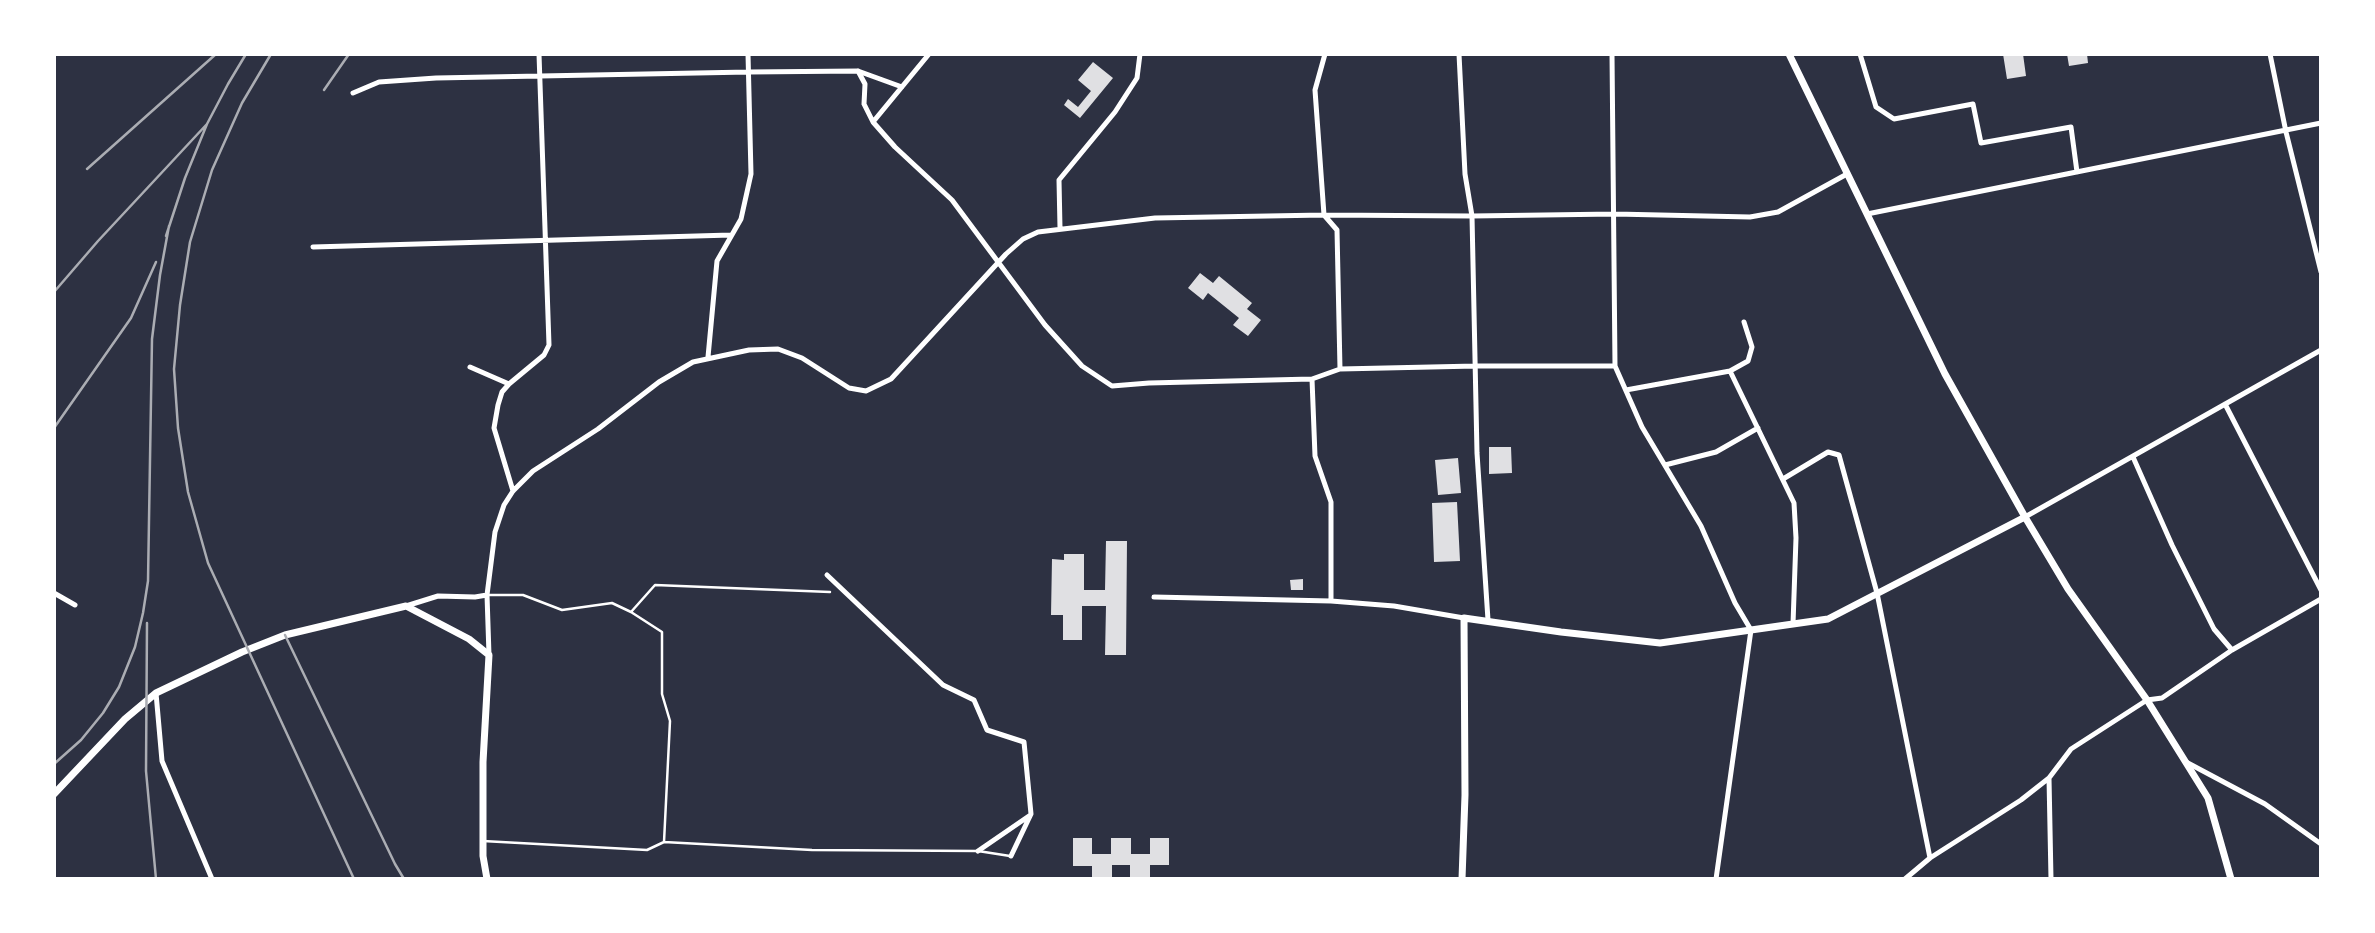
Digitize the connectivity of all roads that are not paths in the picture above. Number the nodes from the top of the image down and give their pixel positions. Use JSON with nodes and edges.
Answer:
{"nodes":[{"id":1,"x":539,"y":54,"type":"edge"},
{"id":2,"x":748,"y":54,"type":"edge"},
{"id":3,"x":929,"y":54,"type":"edge"},
{"id":4,"x":1140,"y":54,"type":"edge"},
{"id":5,"x":1325,"y":54,"type":"edge"},
{"id":6,"x":1459,"y":54,"type":"edge"},
{"id":7,"x":1612,"y":54,"type":"edge"},
{"id":8,"x":1860,"y":54,"type":"edge"},
{"id":9,"x":2270,"y":54,"type":"edge"},
{"id":10,"x":1790,"y":55,"type":"edge"},
{"id":11,"x":858,"y":71,"type":"junction"},
{"id":12,"x":749,"y":72,"type":"junction"},
{"id":13,"x":540,"y":77,"type":"junction"},
{"id":14,"x":902,"y":87,"type":"junction"},
{"id":15,"x":353,"y":93,"type":"dead end"},
{"id":16,"x":873,"y":122,"type":"junction"},
{"id":17,"x":2321,"y":123,"type":"edge"},
{"id":18,"x":2286,"y":131,"type":"junction"},
{"id":19,"x":2077,"y":172,"type":"junction"},
{"id":20,"x":1847,"y":174,"type":"junction"},
{"id":21,"x":1615,"y":214,"type":"junction"},
{"id":22,"x":1867,"y":214,"type":"junction"},
{"id":23,"x":1324,"y":215,"type":"junction"},
{"id":24,"x":1472,"y":216,"type":"junction"},
{"id":25,"x":1060,"y":228,"type":"junction"},
{"id":26,"x":731,"y":235,"type":"junction"},
{"id":27,"x":546,"y":241,"type":"junction"},
{"id":28,"x":313,"y":247,"type":"dead end"},
{"id":29,"x":999,"y":261,"type":"junction"},
{"id":30,"x":2321,"y":272,"type":"edge"},
{"id":31,"x":1744,"y":322,"type":"dead end"},
{"id":32,"x":2321,"y":350,"type":"edge"},
{"id":33,"x":708,"y":357,"type":"junction"},
{"id":34,"x":1476,"y":366,"type":"junction"},
{"id":35,"x":1615,"y":366,"type":"junction"},
{"id":36,"x":470,"y":367,"type":"dead end"},
{"id":37,"x":1340,"y":369,"type":"junction"},
{"id":38,"x":1730,"y":371,"type":"junction"},
{"id":39,"x":1312,"y":379,"type":"junction"},
{"id":40,"x":509,"y":384,"type":"junction"},
{"id":41,"x":1626,"y":390,"type":"junction"},
{"id":42,"x":2225,"y":404,"type":"junction"},
{"id":43,"x":1758,"y":428,"type":"junction"},
{"id":44,"x":2133,"y":457,"type":"junction"},
{"id":45,"x":1665,"y":465,"type":"junction"},
{"id":46,"x":1783,"y":479,"type":"junction"},
{"id":47,"x":513,"y":491,"type":"junction"},
{"id":48,"x":2025,"y":517,"type":"junction"},
{"id":49,"x":827,"y":575,"type":"dead end"},
{"id":50,"x":2321,"y":590,"type":"edge"},
{"id":51,"x":830,"y":592,"type":"dead end"},
{"id":52,"x":54,"y":593,"type":"edge"},
{"id":53,"x":1877,"y":593,"type":"junction"},
{"id":54,"x":487,"y":595,"type":"junction"},
{"id":55,"x":1154,"y":597,"type":"dead end"},
{"id":56,"x":2321,"y":599,"type":"edge"},
{"id":57,"x":1331,"y":601,"type":"junction"},
{"id":58,"x":75,"y":605,"type":"dead end"},
{"id":59,"x":406,"y":606,"type":"junction"},
{"id":60,"x":631,"y":612,"type":"junction"},
{"id":61,"x":1464,"y":618,"type":"junction"},
{"id":62,"x":1488,"y":620,"type":"junction"},
{"id":63,"x":1793,"y":624,"type":"junction"},
{"id":64,"x":1751,"y":630,"type":"junction"},
{"id":65,"x":2232,"y":650,"type":"junction"},
{"id":66,"x":489,"y":655,"type":"junction"},
{"id":67,"x":156,"y":693,"type":"junction"},
{"id":68,"x":2147,"y":700,"type":"junction"},
{"id":69,"x":2185,"y":761,"type":"junction"},
{"id":70,"x":2049,"y":778,"type":"junction"},
{"id":71,"x":54,"y":794,"type":"edge"},
{"id":72,"x":1031,"y":814,"type":"junction"},
{"id":73,"x":484,"y":841,"type":"junction"},
{"id":74,"x":664,"y":842,"type":"junction"},
{"id":75,"x":2321,"y":844,"type":"edge"},
{"id":76,"x":978,"y":851,"type":"junction"},
{"id":77,"x":1011,"y":856,"type":"joint"},
{"id":78,"x":1930,"y":859,"type":"junction"},
{"id":79,"x":212,"y":879,"type":"edge"},
{"id":80,"x":486,"y":879,"type":"edge"},
{"id":81,"x":1462,"y":879,"type":"edge"},
{"id":82,"x":1716,"y":879,"type":"edge"},
{"id":83,"x":1905,"y":879,"type":"edge"},
{"id":84,"x":2051,"y":879,"type":"edge"},
{"id":85,"x":2231,"y":879,"type":"edge"}],
"edges":[{"from":1,"to":13,"type":"street"},
{"from":2,"to":12,"type":"street"},
{"from":3,"to":14,"type":"street"},
{"from":4,"to":25,"type":"street"},
{"from":5,"to":23,"type":"street"},
{"from":6,"to":24,"type":"street"},
{"from":7,"to":21,"type":"street"},
{"from":8,"to":19,"type":"street"},
{"from":9,"to":18,"type":"street"},
{"from":10,"to":20,"type":"street"},
{"from":11,"to":12,"type":"street"},
{"from":11,"to":14,"type":"street"},
{"from":11,"to":16,"type":"street"},
{"from":12,"to":13,"type":"street"},
{"from":12,"to":26,"type":"street"},
{"from":13,"to":15,"type":"street"},
{"from":13,"to":27,"type":"street"},
{"from":14,"to":16,"type":"street"},
{"from":16,"to":29,"type":"street"},
{"from":17,"to":18,"type":"street"},
{"from":18,"to":19,"type":"street"},
{"from":18,"to":30,"type":"street"},
{"from":19,"to":22,"type":"street"},
{"from":20,"to":21,"type":"street"},
{"from":20,"to":22,"type":"street"},
{"from":21,"to":24,"type":"street"},
{"from":21,"to":35,"type":"street"},
{"from":22,"to":48,"type":"street"},
{"from":23,"to":24,"type":"street"},
{"from":23,"to":25,"type":"street"},
{"from":23,"to":37,"type":"street"},
{"from":24,"to":34,"type":"street"},
{"from":25,"to":29,"type":"street"},
{"from":26,"to":27,"type":"street"},
{"from":26,"to":33,"type":"street"},
{"from":27,"to":28,"type":"street"},
{"from":27,"to":40,"type":"street"},
{"from":29,"to":33,"type":"street"},
{"from":29,"to":39,"type":"street"},
{"from":31,"to":38,"type":"street"},
{"from":32,"to":42,"type":"street"},
{"from":33,"to":47,"type":"street"},
{"from":34,"to":35,"type":"street"},
{"from":34,"to":37,"type":"street"},
{"from":34,"to":62,"type":"street"},
{"from":35,"to":41,"type":"street"},
{"from":36,"to":40,"type":"street"},
{"from":37,"to":39,"type":"street"},
{"from":38,"to":41,"type":"street"},
{"from":38,"to":43,"type":"street"},
{"from":39,"to":57,"type":"street"},
{"from":40,"to":47,"type":"street"},
{"from":41,"to":45,"type":"street"},
{"from":42,"to":44,"type":"street"},
{"from":42,"to":50,"type":"street"},
{"from":43,"to":45,"type":"street"},
{"from":43,"to":46,"type":"street"},
{"from":44,"to":48,"type":"street"},
{"from":44,"to":65,"type":"street"},
{"from":45,"to":64,"type":"street"},
{"from":46,"to":53,"type":"street"},
{"from":46,"to":63,"type":"street"},
{"from":47,"to":54,"type":"street"},
{"from":48,"to":53,"type":"street"},
{"from":48,"to":68,"type":"street"},
{"from":49,"to":72,"type":"street"},
{"from":51,"to":60,"type":"lane"},
{"from":52,"to":58,"type":"street"},
{"from":53,"to":63,"type":"street"},
{"from":53,"to":78,"type":"street"},
{"from":54,"to":59,"type":"street"},
{"from":54,"to":60,"type":"lane"},
{"from":54,"to":66,"type":"street"},
{"from":55,"to":57,"type":"street"},
{"from":56,"to":65,"type":"street"},
{"from":57,"to":61,"type":"street"},
{"from":59,"to":66,"type":"street"},
{"from":59,"to":67,"type":"street"},
{"from":60,"to":74,"type":"lane"},
{"from":61,"to":62,"type":"street"},
{"from":61,"to":81,"type":"street"},
{"from":62,"to":64,"type":"street"},
{"from":63,"to":64,"type":"street"},
{"from":64,"to":82,"type":"street"},
{"from":65,"to":68,"type":"street"},
{"from":66,"to":73,"type":"street"},
{"from":67,"to":71,"type":"street"},
{"from":67,"to":79,"type":"street"},
{"from":68,"to":69,"type":"street"},
{"from":68,"to":70,"type":"street"},
{"from":69,"to":75,"type":"street"},
{"from":69,"to":85,"type":"street"},
{"from":70,"to":78,"type":"street"},
{"from":70,"to":84,"type":"street"},
{"from":72,"to":76,"type":"street"},
{"from":72,"to":77,"type":"street"},
{"from":73,"to":74,"type":"lane"},
{"from":73,"to":80,"type":"street"},
{"from":74,"to":76,"type":"lane"},
{"from":76,"to":77,"type":"lane"},
{"from":78,"to":83,"type":"street"}]}
